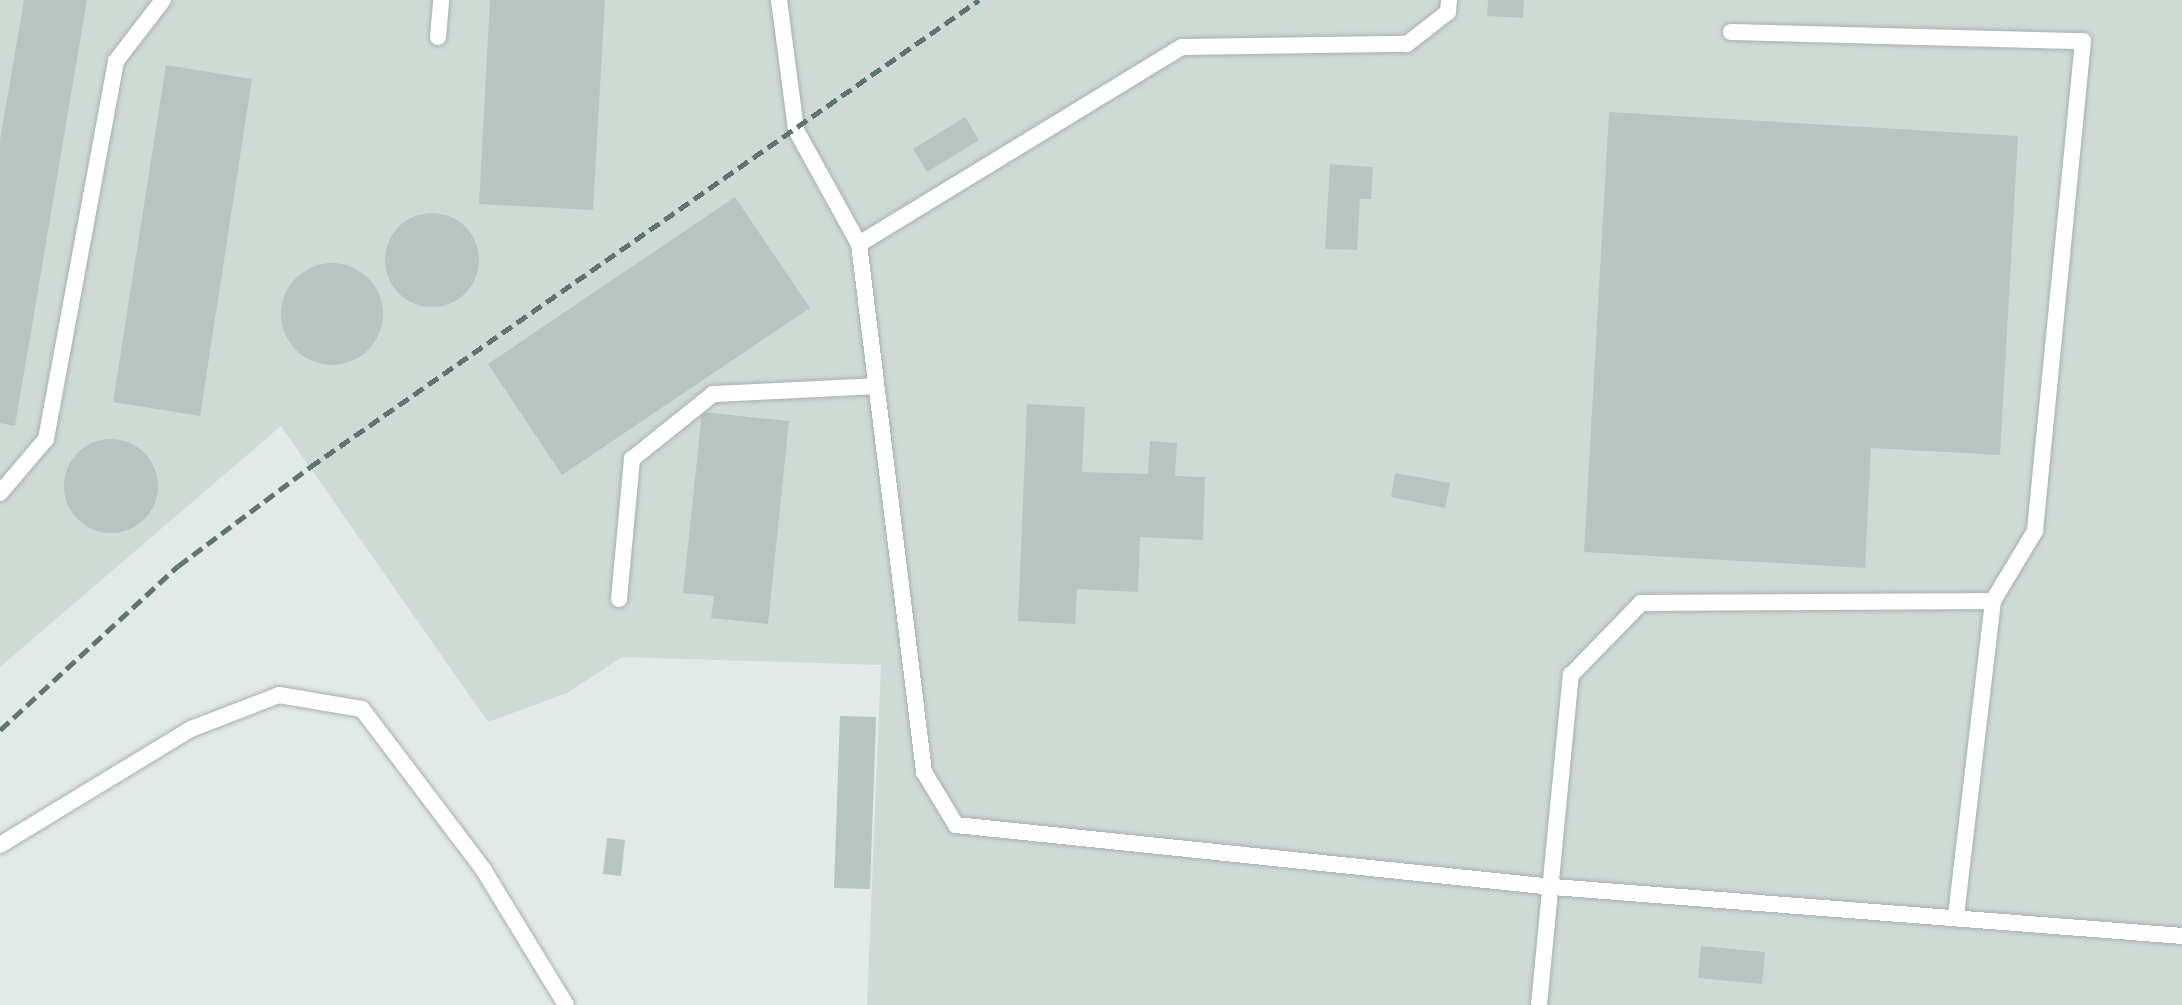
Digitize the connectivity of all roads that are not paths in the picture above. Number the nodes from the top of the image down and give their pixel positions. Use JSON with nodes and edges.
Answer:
{"nodes":[{"id":1,"x":163,"y":0,"type":"edge"},
{"id":2,"x":441,"y":0,"type":"edge"},
{"id":3,"x":778,"y":0,"type":"edge"},
{"id":4,"x":1449,"y":0,"type":"edge"},
{"id":5,"x":1731,"y":32,"type":"dead end"},
{"id":6,"x":438,"y":37,"type":"dead end"},
{"id":7,"x":859,"y":244,"type":"junction"},
{"id":8,"x":876,"y":386,"type":"junction"},
{"id":9,"x":0,"y":493,"type":"edge"},
{"id":10,"x":619,"y":599,"type":"dead end"},
{"id":11,"x":1993,"y":601,"type":"junction"},
{"id":12,"x":0,"y":845,"type":"edge"},
{"id":13,"x":1553,"y":887,"type":"junction"},
{"id":14,"x":1956,"y":918,"type":"junction"},
{"id":15,"x":2182,"y":936,"type":"edge"},
{"id":16,"x":566,"y":1005,"type":"edge"},
{"id":17,"x":1539,"y":1005,"type":"edge"}],
"edges":[{"from":1,"to":9,"type":"lane"},
{"from":2,"to":6,"type":"lane"},
{"from":3,"to":7,"type":"lane"},
{"from":4,"to":7,"type":"lane"},
{"from":5,"to":11,"type":"lane"},
{"from":7,"to":8,"type":"lane"},
{"from":8,"to":10,"type":"lane"},
{"from":8,"to":13,"type":"lane"},
{"from":11,"to":13,"type":"lane"},
{"from":11,"to":14,"type":"lane"},
{"from":12,"to":16,"type":"lane"},
{"from":13,"to":14,"type":"lane"},
{"from":13,"to":17,"type":"lane"},
{"from":14,"to":15,"type":"lane"}]}
